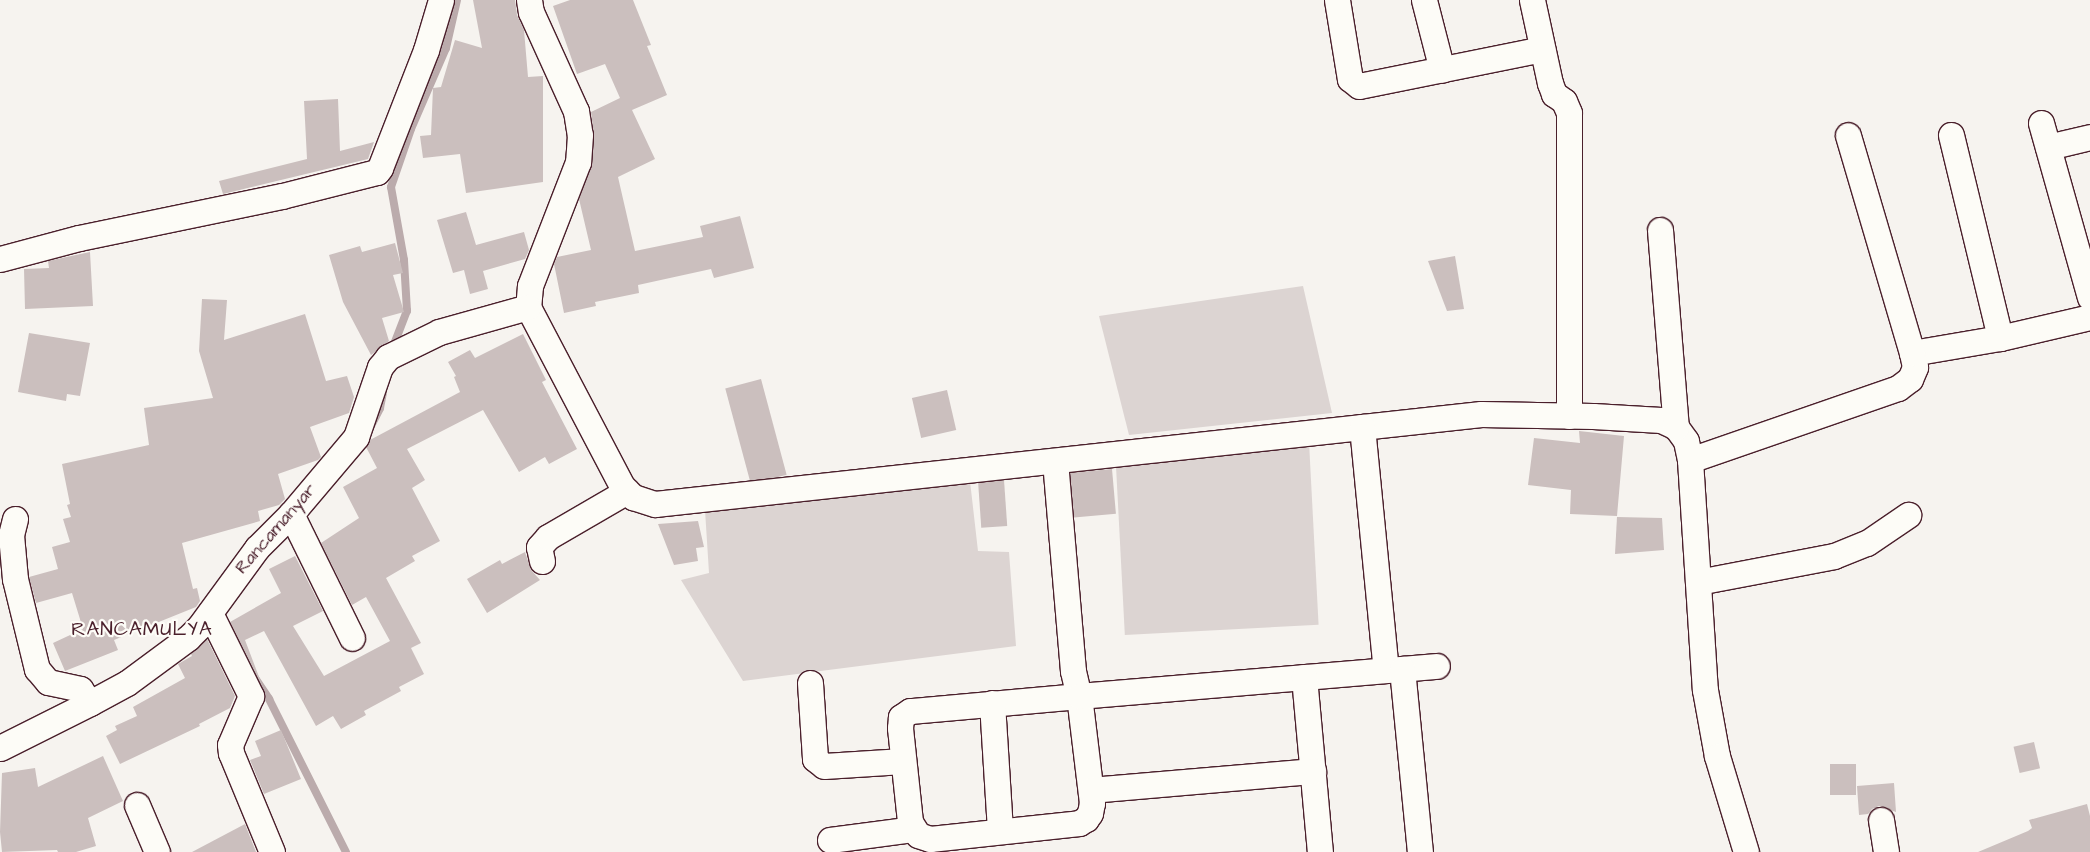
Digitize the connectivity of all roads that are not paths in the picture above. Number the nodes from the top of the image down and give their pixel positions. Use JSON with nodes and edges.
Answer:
{"nodes":[{"id":1,"x":440,"y":0,"type":"edge"},
{"id":2,"x":529,"y":0,"type":"edge"},
{"id":3,"x":1337,"y":0,"type":"edge"},
{"id":4,"x":1424,"y":0,"type":"edge"},
{"id":5,"x":1532,"y":0,"type":"edge"},
{"id":6,"x":1542,"y":49,"type":"junction"},
{"id":7,"x":1442,"y":70,"type":"junction"},
{"id":8,"x":2041,"y":124,"type":"dead end"},
{"id":9,"x":1848,"y":135,"type":"dead end"},
{"id":10,"x":1950,"y":135,"type":"dead end"},
{"id":11,"x":2090,"y":137,"type":"edge"},
{"id":12,"x":2048,"y":147,"type":"junction"},
{"id":13,"x":2081,"y":229,"type":"edge"},
{"id":14,"x":1660,"y":230,"type":"dead end"},
{"id":15,"x":0,"y":259,"type":"edge"},
{"id":16,"x":2090,"y":297,"type":"edge"},
{"id":17,"x":528,"y":307,"type":"junction"},
{"id":18,"x":2090,"y":317,"type":"edge"},
{"id":19,"x":2000,"y":338,"type":"junction"},
{"id":20,"x":1912,"y":353,"type":"junction"},
{"id":21,"x":1568,"y":416,"type":"junction"},
{"id":22,"x":1362,"y":427,"type":"junction"},
{"id":23,"x":1676,"y":428,"type":"junction"},
{"id":24,"x":1690,"y":460,"type":"junction"},
{"id":25,"x":1055,"y":461,"type":"junction"},
{"id":26,"x":627,"y":491,"type":"junction"},
{"id":27,"x":291,"y":514,"type":"junction"},
{"id":28,"x":1908,"y":515,"type":"dead end"},
{"id":29,"x":15,"y":519,"type":"dead end"},
{"id":30,"x":542,"y":561,"type":"dead end"},
{"id":31,"x":1698,"y":582,"type":"junction"},
{"id":32,"x":210,"y":613,"type":"junction"},
{"id":33,"x":352,"y":638,"type":"dead end"},
{"id":34,"x":1437,"y":666,"type":"dead end"},
{"id":35,"x":1394,"y":669,"type":"junction"},
{"id":36,"x":1304,"y":677,"type":"junction"},
{"id":37,"x":810,"y":683,"type":"dead end"},
{"id":38,"x":1079,"y":696,"type":"junction"},
{"id":39,"x":90,"y":704,"type":"junction"},
{"id":40,"x":992,"y":704,"type":"junction"},
{"id":41,"x":19,"y":738,"type":"edge"},
{"id":42,"x":903,"y":761,"type":"junction"},
{"id":43,"x":1313,"y":771,"type":"junction"},
{"id":44,"x":1090,"y":790,"type":"junction"},
{"id":45,"x":137,"y":805,"type":"dead end"},
{"id":46,"x":1881,"y":820,"type":"dead end"},
{"id":47,"x":912,"y":829,"type":"junction"},
{"id":48,"x":1000,"y":831,"type":"junction"},
{"id":49,"x":830,"y":840,"type":"dead end"},
{"id":50,"x":157,"y":852,"type":"edge"},
{"id":51,"x":272,"y":852,"type":"edge"},
{"id":52,"x":1320,"y":852,"type":"edge"},
{"id":53,"x":1420,"y":852,"type":"edge"},
{"id":54,"x":1746,"y":852,"type":"edge"},
{"id":55,"x":1886,"y":852,"type":"edge"}],
"edges":[{"from":1,"to":15,"type":"street"},
{"from":2,"to":17,"type":"street"},
{"from":3,"to":7,"type":"street"},
{"from":4,"to":7,"type":"street"},
{"from":5,"to":6,"type":"street"},
{"from":6,"to":7,"type":"street"},
{"from":6,"to":21,"type":"street"},
{"from":8,"to":12,"type":"street"},
{"from":9,"to":20,"type":"street"},
{"from":10,"to":19,"type":"street"},
{"from":11,"to":12,"type":"street"},
{"from":12,"to":13,"type":"street"},
{"from":13,"to":16,"type":"street"},
{"from":14,"to":23,"type":"street"},
{"from":17,"to":26,"type":"street"},
{"from":17,"to":27,"type":"street","name":"Rancamanyar"},
{"from":18,"to":19,"type":"street"},
{"from":19,"to":20,"type":"street"},
{"from":20,"to":24,"type":"street"},
{"from":21,"to":22,"type":"street"},
{"from":21,"to":23,"type":"street"},
{"from":22,"to":25,"type":"street"},
{"from":22,"to":35,"type":"street"},
{"from":23,"to":24,"type":"street"},
{"from":24,"to":31,"type":"street"},
{"from":25,"to":26,"type":"street"},
{"from":25,"to":38,"type":"street"},
{"from":26,"to":30,"type":"street"},
{"from":27,"to":32,"type":"street","name":"Rancamanyar"},
{"from":27,"to":33,"type":"street"},
{"from":28,"to":31,"type":"street"},
{"from":29,"to":39,"type":"street"},
{"from":31,"to":54,"type":"street"},
{"from":32,"to":39,"type":"street","name":"Rancamanyar"},
{"from":32,"to":51,"type":"street"},
{"from":34,"to":35,"type":"street"},
{"from":35,"to":36,"type":"street"},
{"from":35,"to":53,"type":"street"},
{"from":36,"to":38,"type":"street"},
{"from":36,"to":43,"type":"street"},
{"from":37,"to":42,"type":"street"},
{"from":38,"to":40,"type":"street"},
{"from":38,"to":44,"type":"street"},
{"from":39,"to":41,"type":"street","name":"Rancamanyar"},
{"from":40,"to":42,"type":"street"},
{"from":40,"to":48,"type":"street"},
{"from":42,"to":47,"type":"street"},
{"from":43,"to":44,"type":"street"},
{"from":43,"to":52,"type":"street"},
{"from":44,"to":48,"type":"street"},
{"from":45,"to":50,"type":"street"},
{"from":46,"to":55,"type":"street"},
{"from":47,"to":48,"type":"street"},
{"from":47,"to":49,"type":"street"}]}
